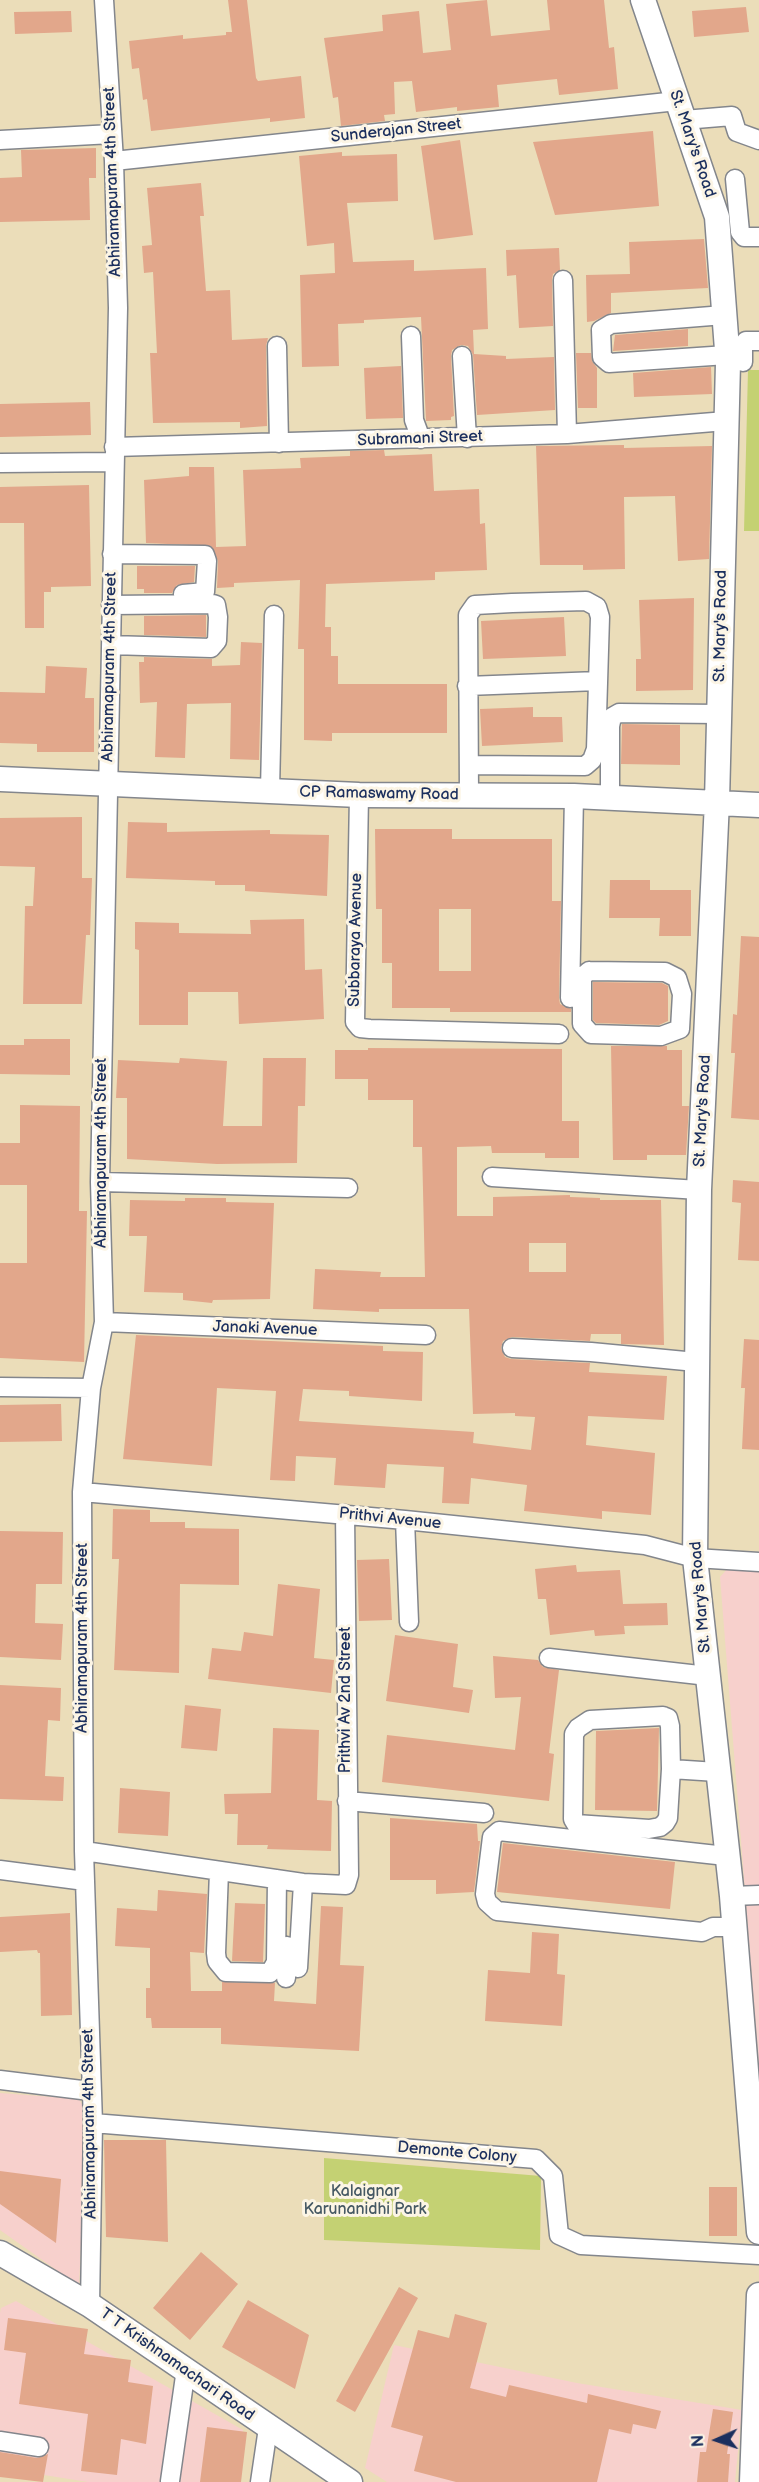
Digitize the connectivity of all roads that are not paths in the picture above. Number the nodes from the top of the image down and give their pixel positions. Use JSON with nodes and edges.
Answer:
{"nodes":[{"id":1,"x":104,"y":0,"type":"edge"},
{"id":2,"x":643,"y":0,"type":"edge"},
{"id":3,"x":680,"y":111,"type":"junction"},
{"id":4,"x":112,"y":134,"type":"junction"},
{"id":5,"x":0,"y":140,"type":"edge"},
{"id":6,"x":759,"y":141,"type":"edge"},
{"id":7,"x":114,"y":161,"type":"junction"},
{"id":8,"x":735,"y":179,"type":"dead end"},
{"id":9,"x":759,"y":237,"type":"edge"},
{"id":10,"x":563,"y":280,"type":"dead end"},
{"id":11,"x":724,"y":315,"type":"junction"},
{"id":12,"x":411,"y":336,"type":"dead end"},
{"id":13,"x":759,"y":341,"type":"edge"},
{"id":14,"x":277,"y":346,"type":"dead end"},
{"id":15,"x":462,"y":356,"type":"dead end"},
{"id":16,"x":739,"y":360,"type":"edge"},
{"id":17,"x":726,"y":421,"type":"junction"},
{"id":18,"x":567,"y":434,"type":"junction"},
{"id":19,"x":467,"y":438,"type":"junction"},
{"id":20,"x":421,"y":439,"type":"junction"},
{"id":21,"x":279,"y":443,"type":"junction"},
{"id":22,"x":114,"y":454,"type":"junction"},
{"id":23,"x":0,"y":463,"type":"edge"},
{"id":24,"x":112,"y":554,"type":"junction"},
{"id":25,"x":112,"y":600,"type":"junction"},
{"id":26,"x":274,"y":615,"type":"dead end"},
{"id":27,"x":111,"y":645,"type":"junction"},
{"id":28,"x":598,"y":681,"type":"junction"},
{"id":29,"x":467,"y":686,"type":"junction"},
{"id":30,"x":719,"y":714,"type":"junction"},
{"id":31,"x":469,"y":765,"type":"junction"},
{"id":32,"x":0,"y":779,"type":"edge"},
{"id":33,"x":108,"y":784,"type":"junction"},
{"id":34,"x":270,"y":790,"type":"junction"},
{"id":35,"x":359,"y":795,"type":"junction"},
{"id":36,"x":469,"y":796,"type":"junction"},
{"id":37,"x":574,"y":796,"type":"junction"},
{"id":38,"x":610,"y":797,"type":"junction"},
{"id":39,"x":717,"y":801,"type":"junction"},
{"id":40,"x":759,"y":805,"type":"edge"},
{"id":41,"x":682,"y":994,"type":"junction"},
{"id":42,"x":708,"y":998,"type":"junction"},
{"id":43,"x":570,"y":1009,"type":"dead end"},
{"id":44,"x":707,"y":1028,"type":"junction"},
{"id":45,"x":680,"y":1029,"type":"junction"},
{"id":46,"x":559,"y":1034,"type":"dead end"},
{"id":47,"x":492,"y":1177,"type":"dead end"},
{"id":48,"x":100,"y":1182,"type":"junction"},
{"id":49,"x":348,"y":1188,"type":"dead end"},
{"id":50,"x":699,"y":1190,"type":"junction"},
{"id":51,"x":104,"y":1322,"type":"junction"},
{"id":52,"x":426,"y":1335,"type":"dead end"},
{"id":53,"x":512,"y":1348,"type":"dead end"},
{"id":54,"x":696,"y":1362,"type":"junction"},
{"id":55,"x":0,"y":1388,"type":"edge"},
{"id":56,"x":91,"y":1388,"type":"junction"},
{"id":57,"x":82,"y":1492,"type":"junction"},
{"id":58,"x":345,"y":1514,"type":"junction"},
{"id":59,"x":405,"y":1520,"type":"junction"},
{"id":60,"x":695,"y":1558,"type":"junction"},
{"id":61,"x":759,"y":1562,"type":"edge"},
{"id":62,"x":409,"y":1622,"type":"dead end"},
{"id":63,"x":549,"y":1658,"type":"dead end"},
{"id":64,"x":708,"y":1676,"type":"junction"},
{"id":65,"x":671,"y":1769,"type":"junction"},
{"id":66,"x":717,"y":1772,"type":"junction"},
{"id":67,"x":347,"y":1801,"type":"junction"},
{"id":68,"x":484,"y":1813,"type":"dead end"},
{"id":69,"x":84,"y":1851,"type":"junction"},
{"id":70,"x":726,"y":1856,"type":"junction"},
{"id":71,"x":0,"y":1870,"type":"edge"},
{"id":72,"x":219,"y":1871,"type":"junction"},
{"id":73,"x":85,"y":1881,"type":"junction"},
{"id":74,"x":290,"y":1881,"type":"junction"},
{"id":75,"x":759,"y":1895,"type":"edge"},
{"id":76,"x":732,"y":1896,"type":"junction"},
{"id":77,"x":735,"y":1927,"type":"junction"},
{"id":78,"x":292,"y":1976,"type":"dead end"},
{"id":79,"x":0,"y":2080,"type":"edge"},
{"id":80,"x":90,"y":2091,"type":"junction"},
{"id":81,"x":93,"y":2123,"type":"junction"},
{"id":82,"x":757,"y":2177,"type":"edge"},
{"id":83,"x":759,"y":2232,"type":"edge"},
{"id":84,"x":0,"y":2253,"type":"edge"},
{"id":85,"x":759,"y":2255,"type":"edge"},
{"id":86,"x":759,"y":2295,"type":"edge"},
{"id":87,"x":90,"y":2306,"type":"junction"},
{"id":88,"x":186,"y":2369,"type":"junction"},
{"id":89,"x":268,"y":2428,"type":"junction"},
{"id":90,"x":0,"y":2441,"type":"edge"},
{"id":91,"x":39,"y":2446,"type":"dead end"},
{"id":92,"x":170,"y":2481,"type":"edge"},
{"id":93,"x":260,"y":2482,"type":"edge"},
{"id":94,"x":350,"y":2482,"type":"edge"},
{"id":95,"x":752,"y":2482,"type":"edge"}],
"edges":[{"from":1,"to":4,"type":"street","name":"Abhiramapuram 4th Street"},
{"from":2,"to":3,"type":"main road","name":"St. Mary's Road"},
{"from":3,"to":6,"type":"street","name":"Sunderajan Street"},
{"from":3,"to":7,"type":"street","name":"Sunderajan Street"},
{"from":3,"to":11,"type":"main road","name":"St. Mary's Road"},
{"from":4,"to":5,"type":"street"},
{"from":4,"to":7,"type":"street","name":"Abhiramapuram 4th Street"},
{"from":7,"to":22,"type":"street","name":"Abhiramapuram 4th Street"},
{"from":8,"to":9,"type":"street"},
{"from":10,"to":18,"type":"street"},
{"from":11,"to":16,"type":"main road","name":"St. Mary's Road"},
{"from":11,"to":16,"type":"street"},
{"from":12,"to":20,"type":"street"},
{"from":13,"to":16,"type":"street"},
{"from":14,"to":21,"type":"street"},
{"from":15,"to":19,"type":"street"},
{"from":16,"to":17,"type":"main road","name":"St. Mary's Road"},
{"from":17,"to":18,"type":"street","name":"Subramani Street"},
{"from":17,"to":30,"type":"main road","name":"St. Mary's Road"},
{"from":18,"to":19,"type":"street","name":"Subramani Street"},
{"from":19,"to":20,"type":"street","name":"Subramani Street"},
{"from":20,"to":21,"type":"street","name":"Subramani Street"},
{"from":21,"to":22,"type":"street","name":"Subramani Street"},
{"from":22,"to":23,"type":"street","name":"Subramani Street"},
{"from":22,"to":24,"type":"street","name":"Abhiramapuram 4th Street"},
{"from":24,"to":25,"type":"street","name":"Abhiramapuram 4th Street"},
{"from":24,"to":25,"type":"street"},
{"from":25,"to":27,"type":"street","name":"Abhiramapuram 4th Street"},
{"from":25,"to":27,"type":"street"},
{"from":26,"to":34,"type":"street"},
{"from":27,"to":33,"type":"street","name":"Abhiramapuram 4th Street"},
{"from":28,"to":29,"type":"street"},
{"from":28,"to":29,"type":"street"},
{"from":28,"to":31,"type":"street"},
{"from":29,"to":31,"type":"street"},
{"from":30,"to":38,"type":"street"},
{"from":30,"to":39,"type":"main road","name":"St. Mary's Road"},
{"from":31,"to":36,"type":"street"},
{"from":32,"to":33,"type":"main road","name":"CP Ramaswamy Road"},
{"from":33,"to":34,"type":"main road","name":"CP Ramaswamy Road"},
{"from":33,"to":48,"type":"street","name":"Abhiramapuram 4th Street"},
{"from":34,"to":35,"type":"main road","name":"CP Ramaswamy Road"},
{"from":35,"to":36,"type":"main road","name":"CP Ramaswamy Road"},
{"from":35,"to":46,"type":"street","name":"Subbaraya Avenue"},
{"from":36,"to":37,"type":"main road","name":"CP Ramaswamy Road"},
{"from":37,"to":38,"type":"main road","name":"CP Ramaswamy Road"},
{"from":37,"to":43,"type":"street"},
{"from":38,"to":39,"type":"main road","name":"CP Ramaswamy Road"},
{"from":39,"to":40,"type":"main road","name":"CP Ramaswamy Road"},
{"from":39,"to":42,"type":"main road","name":"St. Mary's Road"},
{"from":41,"to":42,"type":"street"},
{"from":41,"to":45,"type":"street"},
{"from":41,"to":45,"type":"street"},
{"from":42,"to":44,"type":"main road","name":"St. Mary's Road"},
{"from":44,"to":45,"type":"street"},
{"from":44,"to":50,"type":"main road","name":"St. Mary's Road"},
{"from":47,"to":50,"type":"street"},
{"from":48,"to":49,"type":"street"},
{"from":48,"to":51,"type":"street","name":"Abhiramapuram 4th Street"},
{"from":50,"to":54,"type":"main road","name":"St. Mary's Road"},
{"from":51,"to":52,"type":"street","name":"Janaki Avenue"},
{"from":51,"to":56,"type":"street","name":"Abhiramapuram 4th Street"},
{"from":53,"to":54,"type":"street"},
{"from":54,"to":60,"type":"main road","name":"St. Mary's Road"},
{"from":55,"to":56,"type":"street"},
{"from":56,"to":57,"type":"street","name":"Abhiramapuram 4th Street"},
{"from":57,"to":58,"type":"street","name":"Prithvi Avenue"},
{"from":57,"to":69,"type":"street","name":"Abhiramapuram 4th Street"},
{"from":58,"to":59,"type":"street","name":"Prithvi Avenue"},
{"from":58,"to":67,"type":"street","name":"Prithvi Av 2nd Street"},
{"from":59,"to":60,"type":"street","name":"Prithvi Avenue"},
{"from":59,"to":62,"type":"street"},
{"from":60,"to":61,"type":"street","name":"Prithvi Avenue"},
{"from":60,"to":64,"type":"main road","name":"St. Mary's Road"},
{"from":63,"to":64,"type":"street"},
{"from":64,"to":66,"type":"main road","name":"St. Mary's Road"},
{"from":65,"to":65,"type":"street"},
{"from":65,"to":66,"type":"street"},
{"from":66,"to":70,"type":"main road","name":"St. Mary's Road"},
{"from":67,"to":68,"type":"street"},
{"from":67,"to":74,"type":"street","name":"Prithvi Av 2nd Street"},
{"from":69,"to":72,"type":"street"},
{"from":69,"to":73,"type":"street","name":"Abhiramapuram 4th Street"},
{"from":70,"to":76,"type":"main road","name":"St. Mary's Road"},
{"from":70,"to":77,"type":"street"},
{"from":71,"to":73,"type":"street"},
{"from":72,"to":74,"type":"street"},
{"from":72,"to":74,"type":"street"},
{"from":73,"to":80,"type":"street","name":"Abhiramapuram 4th Street"},
{"from":74,"to":78,"type":"street"},
{"from":75,"to":76,"type":"street"},
{"from":76,"to":77,"type":"main road","name":"St. Mary's Road"},
{"from":77,"to":82,"type":"main road","name":"St. Mary's Road"},
{"from":79,"to":80,"type":"street"},
{"from":80,"to":81,"type":"street","name":"Abhiramapuram 4th Street"},
{"from":81,"to":85,"type":"street","name":"Demonte Colony"},
{"from":81,"to":87,"type":"street","name":"Abhiramapuram 4th Street"},
{"from":82,"to":83,"type":"main road","name":"St. Mary's Road"},
{"from":84,"to":87,"type":"main road","name":"T T Krishnamachari Road"},
{"from":86,"to":95,"type":"main road"},
{"from":87,"to":88,"type":"main road","name":"T T Krishnamachari Road"},
{"from":88,"to":89,"type":"main road","name":"T T Krishnamachari Road"},
{"from":88,"to":92,"type":"street"},
{"from":89,"to":93,"type":"street"},
{"from":89,"to":94,"type":"main road","name":"T T Krishnamachari Road"},
{"from":90,"to":91,"type":"street"}]}
